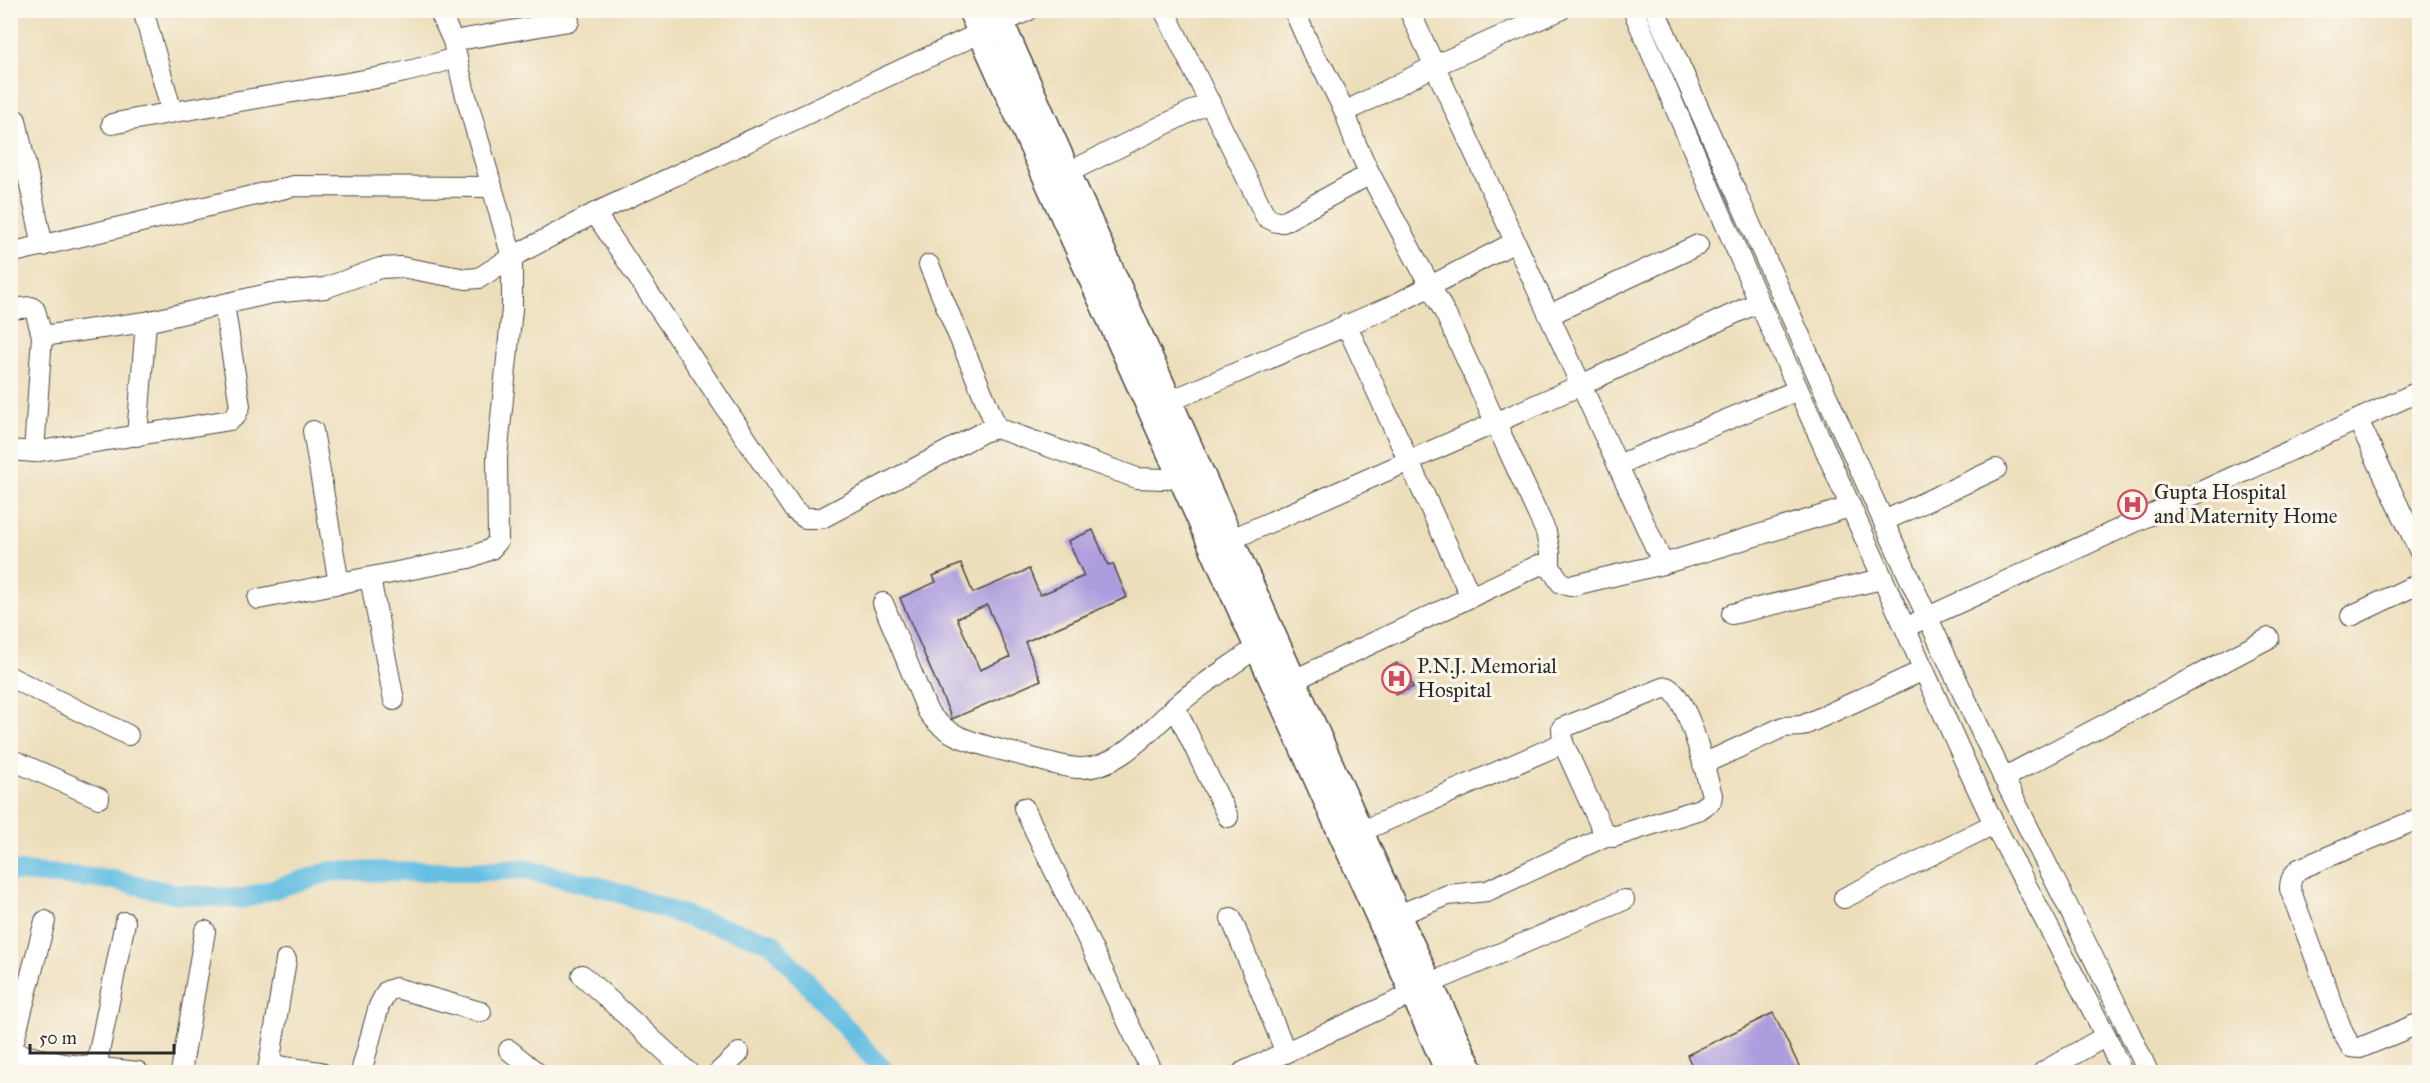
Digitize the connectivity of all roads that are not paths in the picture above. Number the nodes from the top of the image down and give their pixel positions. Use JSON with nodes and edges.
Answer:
{"nodes":[{"id":1,"x":143,"y":10,"type":"edge"},
{"id":2,"x":439,"y":10,"type":"edge"},
{"id":3,"x":970,"y":10,"type":"edge"},
{"id":4,"x":1029,"y":10,"type":"edge"},
{"id":5,"x":1164,"y":10,"type":"edge"},
{"id":6,"x":1294,"y":10,"type":"edge"},
{"id":7,"x":1409,"y":10,"type":"edge"},
{"id":8,"x":1560,"y":10,"type":"edge"},
{"id":9,"x":1633,"y":10,"type":"edge"},
{"id":10,"x":1655,"y":10,"type":"edge"},
{"id":11,"x":569,"y":21,"type":"dead end"},
{"id":12,"x":993,"y":23,"type":"edge"},
{"id":13,"x":455,"y":49,"type":"junction"},
{"id":14,"x":1434,"y":66,"type":"junction"},
{"id":15,"x":1210,"y":102,"type":"junction"},
{"id":16,"x":172,"y":112,"type":"junction"},
{"id":17,"x":1345,"y":112,"type":"junction"},
{"id":18,"x":16,"y":120,"type":"dead end"},
{"id":19,"x":112,"y":124,"type":"dead end"},
{"id":20,"x":1070,"y":172,"type":"junction"},
{"id":21,"x":1370,"y":174,"type":"junction"},
{"id":22,"x":492,"y":187,"type":"junction"},
{"id":23,"x":595,"y":213,"type":"junction"},
{"id":24,"x":1515,"y":242,"type":"junction"},
{"id":25,"x":1698,"y":245,"type":"dead end"},
{"id":26,"x":43,"y":246,"type":"junction"},
{"id":27,"x":10,"y":253,"type":"edge"},
{"id":28,"x":512,"y":257,"type":"junction"},
{"id":29,"x":929,"y":266,"type":"dead end"},
{"id":30,"x":1431,"y":286,"type":"junction"},
{"id":31,"x":1759,"y":302,"type":"junction"},
{"id":32,"x":224,"y":304,"type":"junction"},
{"id":33,"x":10,"y":309,"type":"edge"},
{"id":34,"x":1549,"y":315,"type":"junction"},
{"id":35,"x":146,"y":322,"type":"junction"},
{"id":36,"x":1346,"y":324,"type":"junction"},
{"id":37,"x":42,"y":336,"type":"junction"},
{"id":38,"x":1581,"y":386,"type":"junction"},
{"id":39,"x":1798,"y":390,"type":"junction"},
{"id":40,"x":2420,"y":391,"type":"edge"},
{"id":41,"x":1168,"y":402,"type":"junction"},
{"id":42,"x":2358,"y":420,"type":"junction"},
{"id":43,"x":1497,"y":423,"type":"junction"},
{"id":44,"x":997,"y":428,"type":"junction"},
{"id":45,"x":313,"y":431,"type":"dead end"},
{"id":46,"x":137,"y":436,"type":"junction"},
{"id":47,"x":10,"y":450,"type":"edge"},
{"id":48,"x":34,"y":452,"type":"junction"},
{"id":49,"x":1408,"y":462,"type":"junction"},
{"id":50,"x":1618,"y":465,"type":"junction"},
{"id":51,"x":1996,"y":469,"type":"dead end"},
{"id":52,"x":1180,"y":473,"type":"junction"},
{"id":53,"x":1850,"y":507,"type":"junction"},
{"id":54,"x":1884,"y":521,"type":"junction"},
{"id":55,"x":1232,"y":539,"type":"junction"},
{"id":56,"x":2420,"y":552,"type":"edge"},
{"id":57,"x":1663,"y":564,"type":"junction"},
{"id":58,"x":1550,"y":567,"type":"junction"},
{"id":59,"x":370,"y":578,"type":"junction"},
{"id":60,"x":1882,"y":579,"type":"junction"},
{"id":61,"x":1239,"y":582,"type":"junction"},
{"id":62,"x":2420,"y":583,"type":"edge"},
{"id":63,"x":339,"y":584,"type":"junction"},
{"id":64,"x":1471,"y":597,"type":"junction"},
{"id":65,"x":258,"y":599,"type":"dead end"},
{"id":66,"x":883,"y":603,"type":"dead end"},
{"id":67,"x":1732,"y":614,"type":"dead end"},
{"id":68,"x":2351,"y":616,"type":"dead end"},
{"id":69,"x":1927,"y":617,"type":"junction"},
{"id":70,"x":1904,"y":628,"type":"junction"},
{"id":71,"x":2269,"y":638,"type":"dead end"},
{"id":72,"x":1257,"y":647,"type":"junction"},
{"id":73,"x":1924,"y":670,"type":"junction"},
{"id":74,"x":10,"y":677,"type":"edge"},
{"id":75,"x":1294,"y":680,"type":"junction"},
{"id":76,"x":394,"y":700,"type":"dead end"},
{"id":77,"x":1175,"y":707,"type":"junction"},
{"id":78,"x":128,"y":735,"type":"dead end"},
{"id":79,"x":1563,"y":742,"type":"junction"},
{"id":80,"x":10,"y":759,"type":"edge"},
{"id":81,"x":1703,"y":764,"type":"junction"},
{"id":82,"x":2003,"y":778,"type":"junction"},
{"id":83,"x":99,"y":798,"type":"dead end"},
{"id":84,"x":1024,"y":808,"type":"dead end"},
{"id":85,"x":1228,"y":817,"type":"dead end"},
{"id":86,"x":2420,"y":818,"type":"edge"},
{"id":87,"x":1994,"y":824,"type":"junction"},
{"id":88,"x":1360,"y":832,"type":"junction"},
{"id":89,"x":1608,"y":835,"type":"junction"},
{"id":90,"x":1844,"y":898,"type":"dead end"},
{"id":91,"x":1624,"y":900,"type":"dead end"},
{"id":92,"x":1398,"y":915,"type":"junction"},
{"id":93,"x":1231,"y":918,"type":"dead end"},
{"id":94,"x":45,"y":921,"type":"dead end"},
{"id":95,"x":125,"y":922,"type":"dead end"},
{"id":96,"x":205,"y":931,"type":"dead end"},
{"id":97,"x":286,"y":960,"type":"dead end"},
{"id":98,"x":582,"y":975,"type":"dead end"},
{"id":99,"x":1421,"y":989,"type":"junction"},
{"id":100,"x":481,"y":1012,"type":"dead end"},
{"id":101,"x":2420,"y":1023,"type":"edge"},
{"id":102,"x":2106,"y":1036,"type":"junction"},
{"id":103,"x":509,"y":1050,"type":"dead end"},
{"id":104,"x":11,"y":1052,"type":"edge"},
{"id":105,"x":739,"y":1053,"type":"dead end"},
{"id":106,"x":1278,"y":1062,"type":"edge"},
{"id":107,"x":268,"y":1069,"type":"edge"},
{"id":108,"x":96,"y":1070,"type":"edge"},
{"id":109,"x":138,"y":1072,"type":"edge"},
{"id":110,"x":181,"y":1072,"type":"edge"},
{"id":111,"x":320,"y":1072,"type":"edge"},
{"id":112,"x":361,"y":1072,"type":"edge"},
{"id":113,"x":536,"y":1072,"type":"edge"},
{"id":114,"x":688,"y":1072,"type":"edge"},
{"id":115,"x":719,"y":1072,"type":"edge"},
{"id":116,"x":1152,"y":1072,"type":"edge"},
{"id":117,"x":1243,"y":1072,"type":"edge"},
{"id":118,"x":1448,"y":1072,"type":"edge"},
{"id":119,"x":1472,"y":1072,"type":"edge"},
{"id":120,"x":2043,"y":1072,"type":"edge"},
{"id":121,"x":2122,"y":1072,"type":"edge"},
{"id":122,"x":2148,"y":1072,"type":"edge"}],
"edges":[{"from":1,"to":16,"type":"street"},
{"from":2,"to":13,"type":"street"},
{"from":3,"to":12,"type":"main road"},
{"from":4,"to":12,"type":"street"},
{"from":5,"to":15,"type":"street"},
{"from":6,"to":17,"type":"street"},
{"from":7,"to":14,"type":"street"},
{"from":8,"to":14,"type":"street"},
{"from":9,"to":31,"type":"street"},
{"from":10,"to":54,"type":"street"},
{"from":11,"to":13,"type":"street"},
{"from":12,"to":20,"type":"main road"},
{"from":12,"to":23,"type":"street"},
{"from":12,"to":52,"type":"main road"},
{"from":13,"to":16,"type":"street"},
{"from":13,"to":22,"type":"street"},
{"from":14,"to":17,"type":"street"},
{"from":14,"to":24,"type":"street"},
{"from":15,"to":20,"type":"street"},
{"from":15,"to":21,"type":"street"},
{"from":16,"to":19,"type":"street"},
{"from":17,"to":21,"type":"street"},
{"from":18,"to":26,"type":"street"},
{"from":20,"to":41,"type":"main road"},
{"from":21,"to":30,"type":"street"},
{"from":22,"to":26,"type":"street"},
{"from":22,"to":28,"type":"street"},
{"from":23,"to":28,"type":"street"},
{"from":23,"to":44,"type":"street"},
{"from":24,"to":30,"type":"street"},
{"from":24,"to":34,"type":"street"},
{"from":25,"to":34,"type":"street"},
{"from":26,"to":27,"type":"street"},
{"from":28,"to":32,"type":"street"},
{"from":28,"to":59,"type":"street"},
{"from":29,"to":44,"type":"street"},
{"from":30,"to":36,"type":"street"},
{"from":30,"to":43,"type":"street"},
{"from":31,"to":38,"type":"street"},
{"from":31,"to":39,"type":"street"},
{"from":32,"to":35,"type":"street"},
{"from":32,"to":46,"type":"street"},
{"from":33,"to":37,"type":"street"},
{"from":34,"to":38,"type":"street"},
{"from":35,"to":37,"type":"street"},
{"from":35,"to":46,"type":"street"},
{"from":36,"to":41,"type":"street"},
{"from":36,"to":49,"type":"street"},
{"from":37,"to":48,"type":"street"},
{"from":38,"to":43,"type":"street"},
{"from":38,"to":50,"type":"street"},
{"from":39,"to":50,"type":"street"},
{"from":39,"to":53,"type":"street"},
{"from":40,"to":42,"type":"street"},
{"from":41,"to":55,"type":"main road"},
{"from":42,"to":56,"type":"street"},
{"from":42,"to":69,"type":"street"},
{"from":43,"to":49,"type":"street"},
{"from":43,"to":58,"type":"street"},
{"from":44,"to":52,"type":"street"},
{"from":45,"to":63,"type":"street"},
{"from":46,"to":48,"type":"street"},
{"from":47,"to":48,"type":"street"},
{"from":49,"to":55,"type":"street"},
{"from":49,"to":64,"type":"street"},
{"from":50,"to":57,"type":"street"},
{"from":51,"to":54,"type":"street"},
{"from":52,"to":61,"type":"main road"},
{"from":53,"to":57,"type":"street"},
{"from":53,"to":60,"type":"street"},
{"from":54,"to":69,"type":"street"},
{"from":55,"to":61,"type":"main road"},
{"from":57,"to":58,"type":"street"},
{"from":58,"to":64,"type":"street"},
{"from":59,"to":63,"type":"street"},
{"from":59,"to":76,"type":"street"},
{"from":60,"to":67,"type":"street"},
{"from":60,"to":70,"type":"street"},
{"from":61,"to":72,"type":"main road"},
{"from":61,"to":75,"type":"main road"},
{"from":62,"to":68,"type":"street"},
{"from":63,"to":65,"type":"street"},
{"from":64,"to":75,"type":"street"},
{"from":66,"to":77,"type":"street"},
{"from":69,"to":70,"type":"street"},
{"from":69,"to":82,"type":"street"},
{"from":70,"to":73,"type":"street"},
{"from":71,"to":82,"type":"street"},
{"from":72,"to":77,"type":"street"},
{"from":72,"to":99,"type":"main road"},
{"from":73,"to":81,"type":"street"},
{"from":73,"to":87,"type":"street"},
{"from":74,"to":78,"type":"street"},
{"from":75,"to":88,"type":"main road"},
{"from":77,"to":85,"type":"street"},
{"from":79,"to":81,"type":"street"},
{"from":79,"to":88,"type":"street"},
{"from":79,"to":89,"type":"street"},
{"from":80,"to":83,"type":"street"},
{"from":81,"to":89,"type":"street"},
{"from":82,"to":122,"type":"street"},
{"from":84,"to":116,"type":"street"},
{"from":86,"to":101,"type":"street"},
{"from":87,"to":90,"type":"street"},
{"from":87,"to":102,"type":"street"},
{"from":88,"to":92,"type":"main road"},
{"from":89,"to":92,"type":"street"},
{"from":91,"to":99,"type":"street"},
{"from":92,"to":99,"type":"main road"},
{"from":93,"to":106,"type":"street"},
{"from":94,"to":104,"type":"street"},
{"from":95,"to":108,"type":"street"},
{"from":96,"to":110,"type":"street"},
{"from":97,"to":107,"type":"street"},
{"from":98,"to":114,"type":"street"},
{"from":99,"to":106,"type":"street"},
{"from":99,"to":118,"type":"main road"},
{"from":99,"to":119,"type":"main road"},
{"from":100,"to":112,"type":"street"},
{"from":102,"to":120,"type":"street"},
{"from":102,"to":121,"type":"street"},
{"from":103,"to":113,"type":"street"},
{"from":104,"to":108,"type":"street"},
{"from":105,"to":115,"type":"street"},
{"from":106,"to":117,"type":"street"},
{"from":107,"to":111,"type":"street"},
{"from":108,"to":109,"type":"street"}]}
